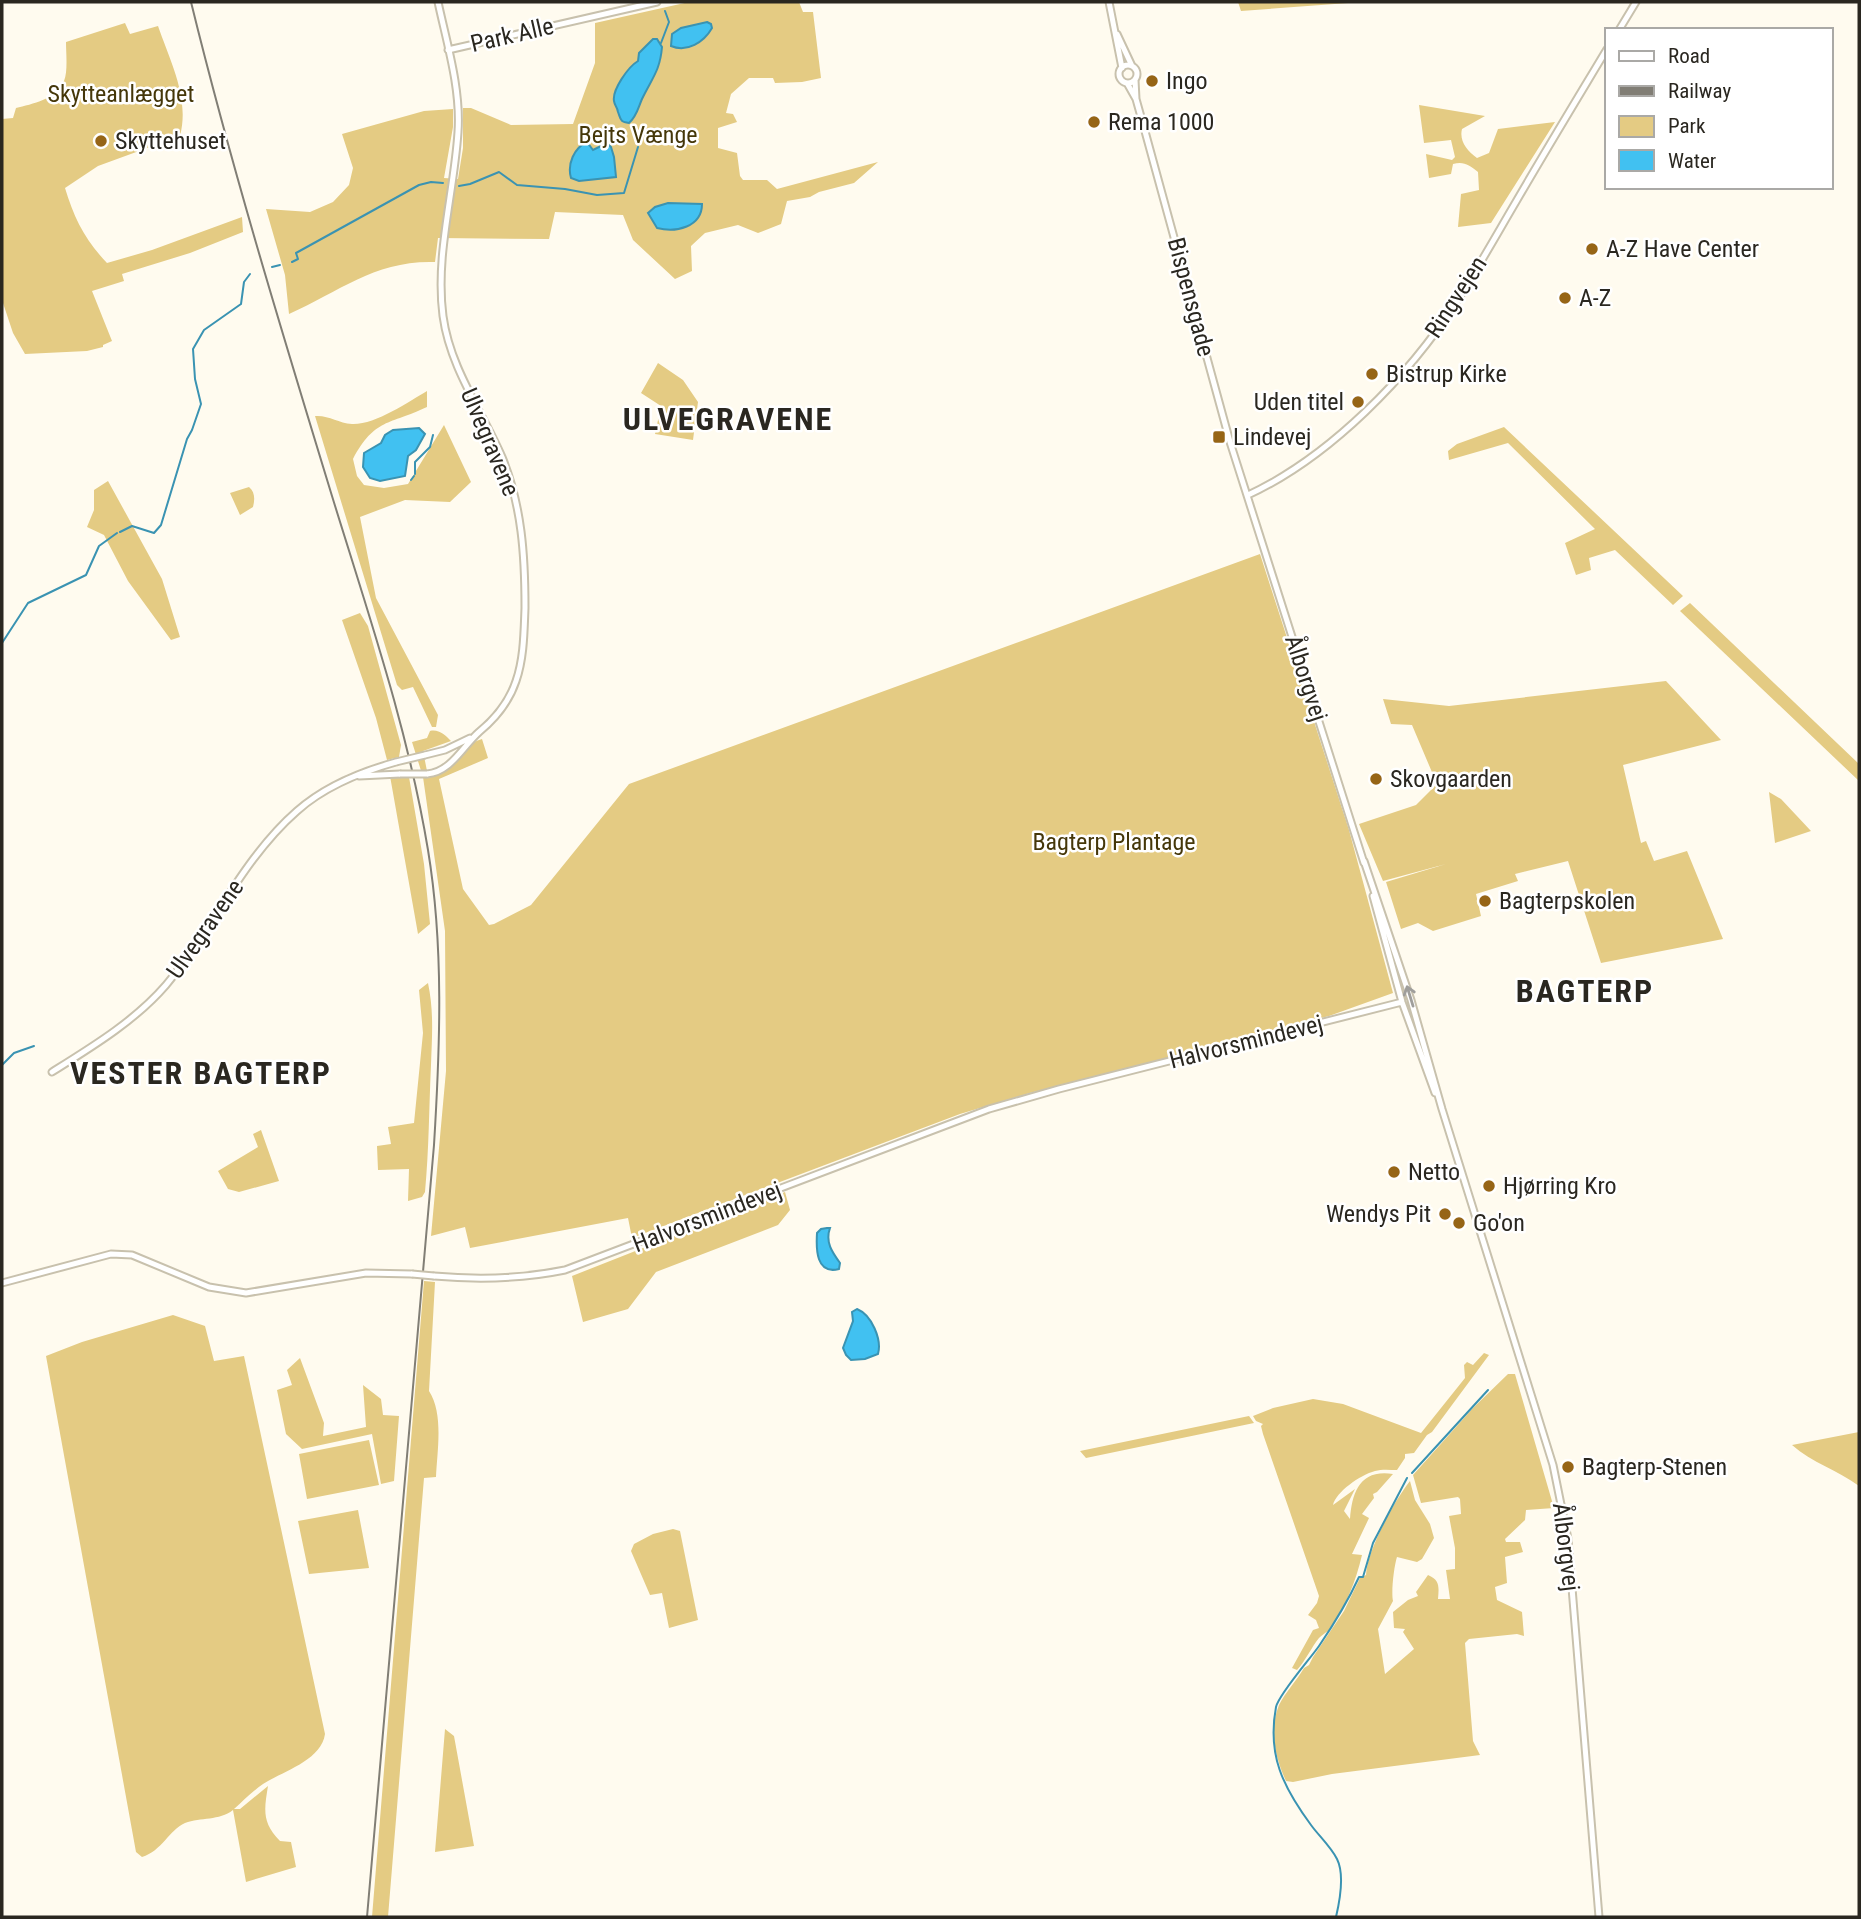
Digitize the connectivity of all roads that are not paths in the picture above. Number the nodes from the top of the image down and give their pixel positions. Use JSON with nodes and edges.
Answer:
{"nodes":[{"id":1,"x":438,"y":2,"type":"edge"},
{"id":2,"x":657,"y":2,"type":"edge"},
{"id":3,"x":1110,"y":2,"type":"edge"},
{"id":4,"x":1636,"y":2,"type":"edge"},
{"id":5,"x":1620,"y":28,"type":"edge"},
{"id":6,"x":1117,"y":34,"type":"junction"},
{"id":7,"x":448,"y":50,"type":"junction"},
{"id":8,"x":1605,"y":52,"type":"edge"},
{"id":9,"x":1132,"y":66,"type":"junction"},
{"id":10,"x":1122,"y":68,"type":"junction"},
{"id":11,"x":1135,"y":80,"type":"junction"},
{"id":12,"x":1127,"y":83,"type":"junction"},
{"id":13,"x":1136,"y":99,"type":"junction"},
{"id":14,"x":1248,"y":495,"type":"junction"},
{"id":15,"x":476,"y":735,"type":"junction"},
{"id":16,"x":349,"y":778,"type":"junction"},
{"id":17,"x":1364,"y":861,"type":"junction"},
{"id":18,"x":1402,"y":1002,"type":"junction"},
{"id":19,"x":52,"y":1072,"type":"dead end"},
{"id":20,"x":1442,"y":1109,"type":"junction"},
{"id":21,"x":2,"y":1283,"type":"edge"},
{"id":22,"x":1599,"y":1917,"type":"edge"}],
"edges":[{"from":1,"to":7,"type":"street","name":"Ulvegravene"},
{"from":2,"to":7,"type":"street","name":"Park Alle"},
{"from":3,"to":6,"type":"street"},
{"from":4,"to":5,"type":"street"},
{"from":6,"to":9,"type":"street"},
{"from":6,"to":10,"type":"street"},
{"from":7,"to":15,"type":"street","name":"Ulvegravene"},
{"from":8,"to":14,"type":"street","name":"Ringvejen"},
{"from":9,"to":10,"type":"street"},
{"from":9,"to":11,"type":"street"},
{"from":10,"to":12,"type":"street"},
{"from":11,"to":12,"type":"street"},
{"from":11,"to":13,"type":"street","name":"Bispensgade"},
{"from":12,"to":13,"type":"street","name":"Bispensgade"},
{"from":13,"to":14,"type":"street","name":"Bispensgade"},
{"from":14,"to":17,"type":"street","name":"Ålborgvej"},
{"from":15,"to":16,"type":"street","name":"Ulvegravene","bridge":true},
{"from":15,"to":16,"type":"street","name":"Ulvegravene","bridge":true},
{"from":16,"to":19,"type":"street","name":"Ulvegravene"},
{"from":17,"to":18,"type":"street","name":"Ålborgvej"},
{"from":20,"to":17,"type":"street","name":"Ålborgvej","one_way":true},
{"from":18,"to":20,"type":"street","name":"Ålborgvej"},
{"from":18,"to":21,"type":"street","name":"Halvorsmindevej","bridge":true},
{"from":20,"to":22,"type":"street","name":"Ålborgvej"}]}
